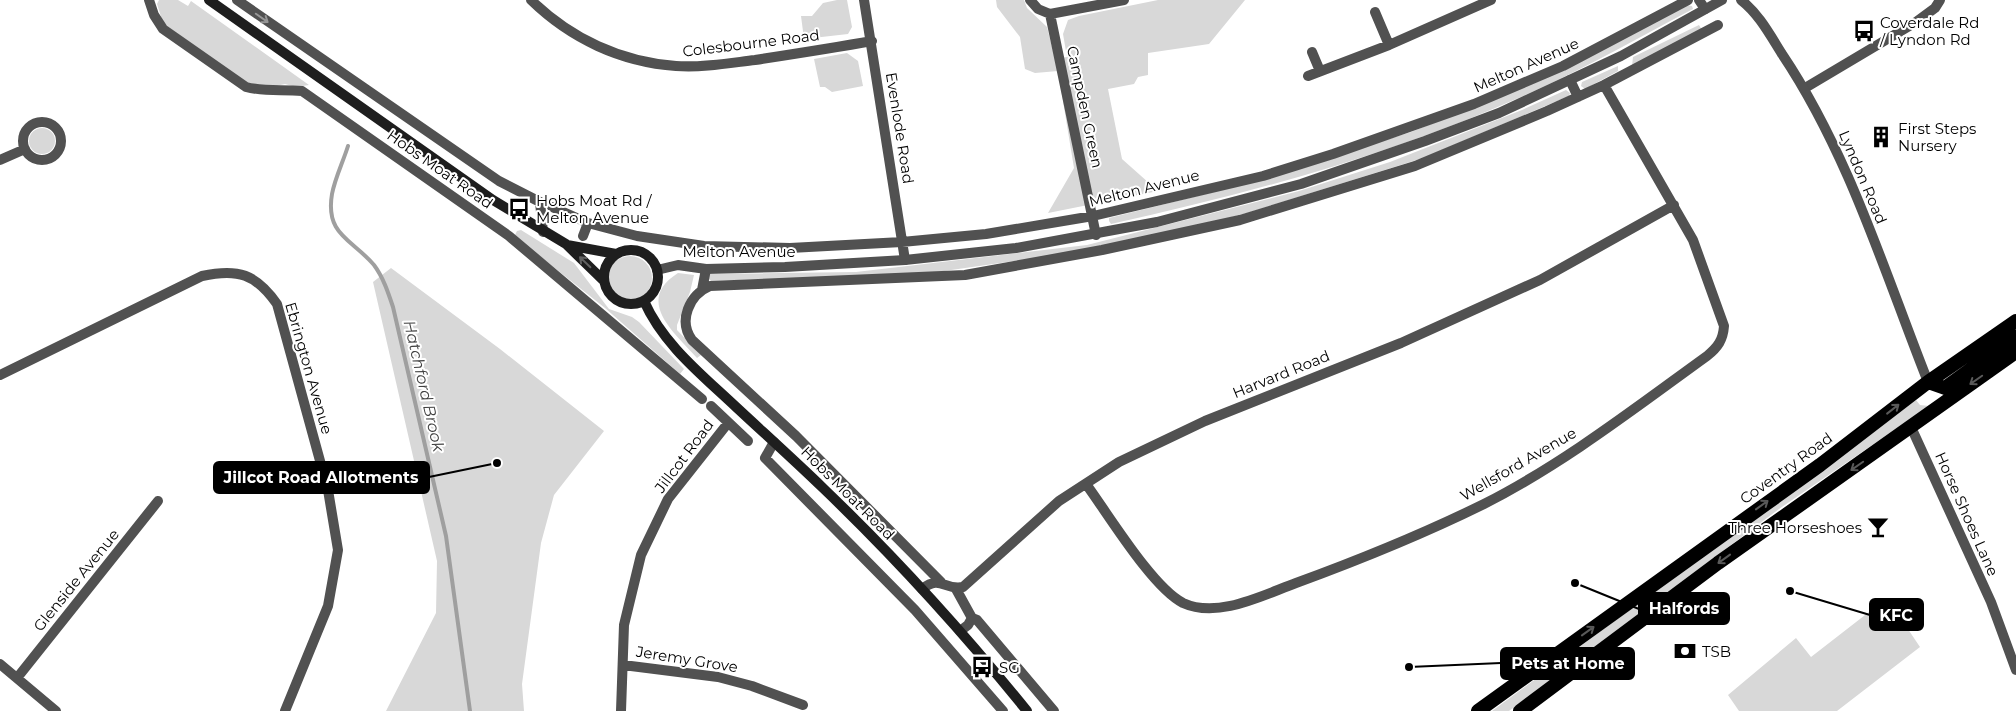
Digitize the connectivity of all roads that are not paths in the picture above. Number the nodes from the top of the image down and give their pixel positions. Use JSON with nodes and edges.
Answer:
{"nodes":[{"id":1,"x":149,"y":0,"type":"edge"},
{"id":2,"x":209,"y":0,"type":"edge"},
{"id":3,"x":237,"y":0,"type":"edge"},
{"id":4,"x":531,"y":0,"type":"edge"},
{"id":5,"x":864,"y":0,"type":"edge"},
{"id":6,"x":1030,"y":0,"type":"edge"},
{"id":7,"x":1124,"y":0,"type":"edge"},
{"id":8,"x":1491,"y":0,"type":"edge"},
{"id":9,"x":1688,"y":0,"type":"edge"},
{"id":10,"x":1722,"y":0,"type":"edge"},
{"id":11,"x":1741,"y":0,"type":"edge"},
{"id":12,"x":1940,"y":0,"type":"edge"},
{"id":13,"x":1702,"y":4,"type":"edge"},
{"id":14,"x":1375,"y":12,"type":"dead end"},
{"id":15,"x":1050,"y":14,"type":"junction"},
{"id":16,"x":1714,"y":27,"type":"dead end"},
{"id":17,"x":287,"y":37,"type":"junction"},
{"id":18,"x":872,"y":41,"type":"junction"},
{"id":19,"x":1389,"y":45,"type":"junction"},
{"id":20,"x":278,"y":49,"type":"junction"},
{"id":21,"x":1312,"y":52,"type":"dead end"},
{"id":22,"x":1620,"y":56,"type":"junction"},
{"id":23,"x":1320,"y":71,"type":"junction"},
{"id":24,"x":1626,"y":74,"type":"junction"},
{"id":25,"x":1308,"y":76,"type":"dead end"},
{"id":26,"x":1570,"y":80,"type":"junction"},
{"id":27,"x":1604,"y":85,"type":"junction"},
{"id":28,"x":1806,"y":88,"type":"junction"},
{"id":29,"x":1578,"y":97,"type":"junction"},
{"id":30,"x":25,"y":149,"type":"dead end"},
{"id":31,"x":0,"y":160,"type":"edge"},
{"id":32,"x":1674,"y":204,"type":"junction"},
{"id":33,"x":552,"y":208,"type":"dead end"},
{"id":34,"x":1093,"y":216,"type":"junction"},
{"id":35,"x":588,"y":223,"type":"junction"},
{"id":36,"x":543,"y":232,"type":"junction"},
{"id":37,"x":1096,"y":234,"type":"junction"},
{"id":38,"x":583,"y":236,"type":"dead end"},
{"id":39,"x":902,"y":242,"type":"junction"},
{"id":40,"x":566,"y":244,"type":"junction"},
{"id":41,"x":616,"y":254,"type":"junction"},
{"id":42,"x":905,"y":260,"type":"junction"},
{"id":43,"x":706,"y":269,"type":"junction"},
{"id":44,"x":657,"y":270,"type":"junction"},
{"id":45,"x":604,"y":281,"type":"junction"},
{"id":46,"x":702,"y":290,"type":"junction"},
{"id":47,"x":644,"y":301,"type":"junction"},
{"id":48,"x":2016,"y":321,"type":"edge"},
{"id":49,"x":2016,"y":337,"type":"edge"},
{"id":50,"x":2016,"y":352,"type":"edge"},
{"id":51,"x":0,"y":375,"type":"edge"},
{"id":52,"x":1928,"y":382,"type":"junction"},
{"id":53,"x":702,"y":399,"type":"dead end"},
{"id":54,"x":711,"y":406,"type":"dead end"},
{"id":55,"x":728,"y":423,"type":"junction"},
{"id":56,"x":1911,"y":427,"type":"junction"},
{"id":57,"x":748,"y":441,"type":"dead end"},
{"id":58,"x":774,"y":442,"type":"junction"},
{"id":59,"x":1086,"y":484,"type":"junction"},
{"id":60,"x":158,"y":501,"type":"dead end"},
{"id":61,"x":941,"y":582,"type":"junction"},
{"id":62,"x":922,"y":589,"type":"junction"},
{"id":63,"x":956,"y":589,"type":"junction"},
{"id":64,"x":972,"y":618,"type":"junction"},
{"id":65,"x":960,"y":631,"type":"junction"},
{"id":66,"x":0,"y":664,"type":"edge"},
{"id":67,"x":623,"y":664,"type":"junction"},
{"id":68,"x":2016,"y":669,"type":"edge"},
{"id":69,"x":17,"y":678,"type":"junction"},
{"id":70,"x":802,"y":706,"type":"dead end"},
{"id":71,"x":56,"y":711,"type":"edge"},
{"id":72,"x":285,"y":711,"type":"edge"},
{"id":73,"x":621,"y":711,"type":"edge"},
{"id":74,"x":1003,"y":711,"type":"edge"},
{"id":75,"x":1027,"y":711,"type":"edge"},
{"id":76,"x":1054,"y":711,"type":"edge"},
{"id":77,"x":1478,"y":711,"type":"edge"},
{"id":78,"x":1520,"y":711,"type":"edge"}],
"edges":[{"from":1,"to":53,"type":"street","name":"Hobs Moat Road"},
{"from":2,"to":20,"type":"main road","name":"Hobs Moat Road"},
{"from":3,"to":17,"type":"street","one_way":true},
{"from":4,"to":18,"type":"street","name":"Colesbourne Road"},
{"from":5,"to":18,"type":"street","name":"Evenlode Road"},
{"from":6,"to":15,"type":"street"},
{"from":7,"to":15,"type":"street"},
{"from":8,"to":19,"type":"street"},
{"from":9,"to":34,"type":"street","name":"Melton Avenue"},
{"from":10,"to":13,"type":"street","name":"Melton Avenue"},
{"from":11,"to":28,"type":"street","name":"Lyndon Road"},
{"from":12,"to":28,"type":"street"},
{"from":13,"to":22,"type":"street","name":"Melton Avenue"},
{"from":14,"to":19,"type":"street"},
{"from":15,"to":34,"type":"street","name":"Campden Green"},
{"from":16,"to":24,"type":"street"},
{"from":17,"to":20,"type":"street"},
{"from":17,"to":36,"type":"street"},
{"from":18,"to":39,"type":"street","name":"Evenlode Road"},
{"from":19,"to":23,"type":"street"},
{"from":20,"to":36,"type":"main road","name":"Hobs Moat Road"},
{"from":21,"to":23,"type":"street"},
{"from":22,"to":24,"type":"street"},
{"from":22,"to":26,"type":"street","name":"Melton Avenue"},
{"from":23,"to":25,"type":"street"},
{"from":24,"to":27,"type":"street"},
{"from":26,"to":29,"type":"street"},
{"from":26,"to":37,"type":"street","name":"Melton Avenue"},
{"from":27,"to":29,"type":"street"},
{"from":27,"to":32,"type":"street","name":"Wellsford Avenue"},
{"from":28,"to":52,"type":"street","name":"Lyndon Road"},
{"from":29,"to":46,"type":"street"},
{"from":30,"to":31,"type":"street"},
{"from":32,"to":59,"type":"street","name":"Harvard Road"},
{"from":32,"to":59,"type":"street","name":"Wellsford Avenue"},
{"from":33,"to":35,"type":"street","name":"Melton Avenue"},
{"from":34,"to":37,"type":"street","name":"Campden Green"},
{"from":34,"to":39,"type":"street","name":"Melton Avenue"},
{"from":35,"to":38,"type":"street"},
{"from":35,"to":39,"type":"street","name":"Melton Avenue"},
{"from":36,"to":40,"type":"main road","name":"Hobs Moat Road"},
{"from":37,"to":42,"type":"street","name":"Melton Avenue"},
{"from":39,"to":42,"type":"street","name":"Evenlode Road"},
{"from":40,"to":41,"type":"main road","name":"Hobs Moat Road"},
{"from":45,"to":40,"type":"main road","name":"Hobs Moat Road","one_way":true},
{"from":41,"to":44,"type":"main road"},
{"from":41,"to":45,"type":"main road"},
{"from":42,"to":43,"type":"street","name":"Melton Avenue"},
{"from":43,"to":44,"type":"street","name":"Melton Avenue"},
{"from":43,"to":46,"type":"street"},
{"from":44,"to":47,"type":"main road"},
{"from":45,"to":47,"type":"main road"},
{"from":46,"to":61,"type":"street","name":"Hobs Moat Road"},
{"from":47,"to":58,"type":"main road","name":"Hobs Moat Road"},
{"from":48,"to":52,"type":"highway","name":"Coventry Road"},
{"from":49,"to":52,"type":"highway"},
{"from":50,"to":56,"type":"highway","one_way":true},
{"from":51,"to":72,"type":"street","name":"Ebrington Avenue"},
{"from":77,"to":52,"type":"highway","name":"Coventry Road","one_way":true},
{"from":54,"to":55,"type":"street"},
{"from":55,"to":57,"type":"street"},
{"from":55,"to":67,"type":"street","name":"Jillcot Road"},
{"from":56,"to":68,"type":"street","name":"Horse Shoes Lane"},
{"from":56,"to":78,"type":"highway","one_way":true},
{"from":58,"to":62,"type":"main road","name":"Hobs Moat Road"},
{"from":58,"to":74,"type":"street"},
{"from":59,"to":63,"type":"street","name":"Harvard Road"},
{"from":60,"to":69,"type":"street","name":"Glenside Avenue"},
{"from":61,"to":62,"type":"street"},
{"from":61,"to":63,"type":"street"},
{"from":62,"to":65,"type":"main road","name":"Hobs Moat Road"},
{"from":63,"to":64,"type":"street"},
{"from":64,"to":65,"type":"street"},
{"from":64,"to":76,"type":"street"},
{"from":65,"to":75,"type":"main road","name":"Hobs Moat Road"},
{"from":66,"to":69,"type":"street"},
{"from":67,"to":70,"type":"street","name":"Jeremy Grove"},
{"from":67,"to":73,"type":"street","name":"Jillcot Road"},
{"from":69,"to":71,"type":"street"}]}
